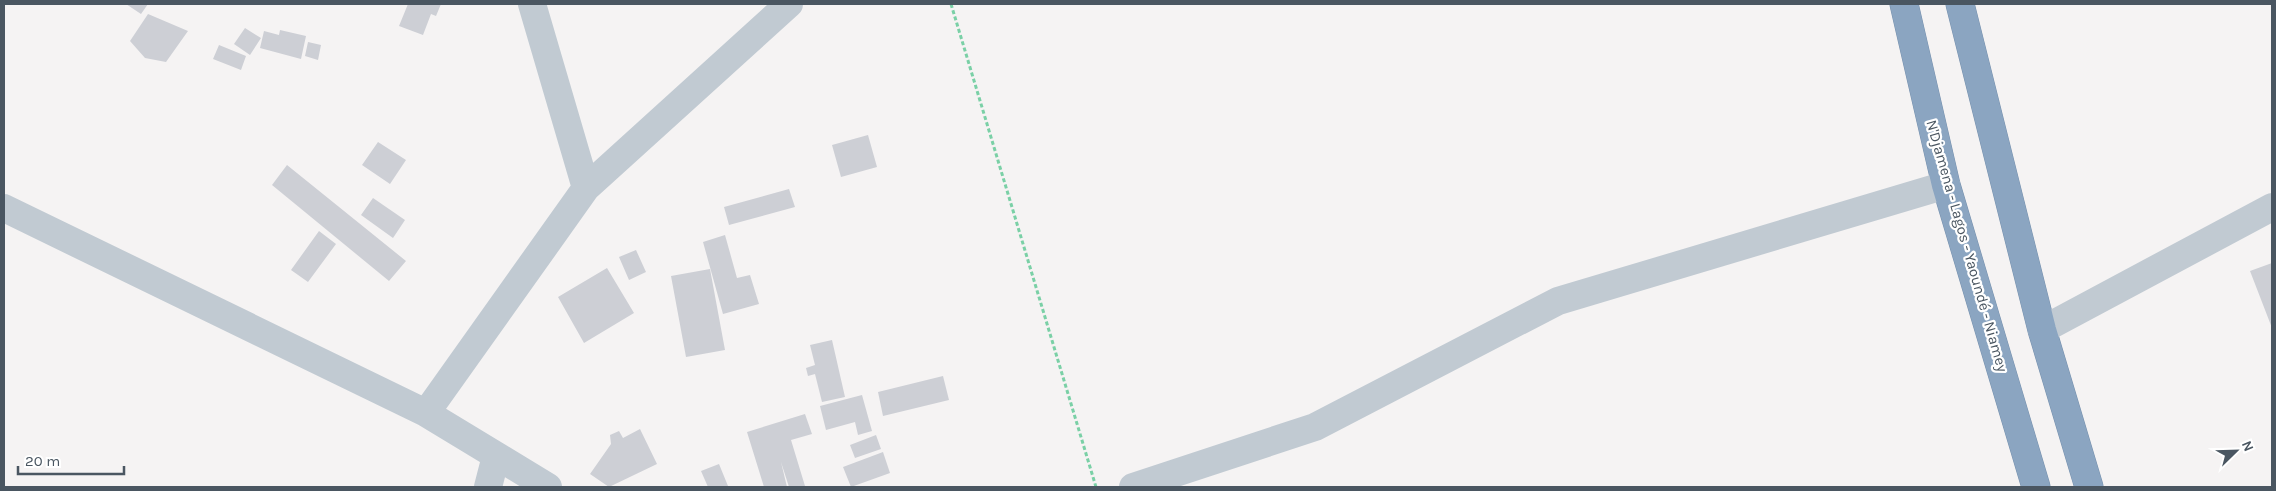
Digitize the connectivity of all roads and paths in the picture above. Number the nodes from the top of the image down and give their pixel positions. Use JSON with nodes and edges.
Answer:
{"nodes":[{"id":1,"x":532,"y":4,"type":"edge"},
{"id":2,"x":789,"y":4,"type":"edge"},
{"id":3,"x":951,"y":4,"type":"edge"},
{"id":4,"x":1904,"y":4,"type":"edge"},
{"id":5,"x":1960,"y":4,"type":"edge"},
{"id":6,"x":1946,"y":185,"type":"junction"},
{"id":7,"x":586,"y":188,"type":"junction"},
{"id":8,"x":2272,"y":207,"type":"edge"},
{"id":9,"x":4,"y":208,"type":"edge"},
{"id":10,"x":2042,"y":330,"type":"junction"},
{"id":11,"x":426,"y":413,"type":"junction"},
{"id":12,"x":496,"y":456,"type":"junction"},
{"id":13,"x":488,"y":487,"type":"edge"},
{"id":14,"x":548,"y":487,"type":"edge"},
{"id":15,"x":1096,"y":487,"type":"edge"},
{"id":16,"x":1133,"y":487,"type":"edge"},
{"id":17,"x":2036,"y":487,"type":"edge"},
{"id":18,"x":2089,"y":487,"type":"edge"}],
"edges":[{"from":1,"to":7,"type":"street"},
{"from":2,"to":7,"type":"street"},
{"from":3,"to":15,"type":"path"},
{"from":4,"to":6,"type":"highway","name":"N'Djamena - Lagos - Yaoundé - Niamey"},
{"from":5,"to":10,"type":"highway"},
{"from":6,"to":16,"type":"street"},
{"from":6,"to":17,"type":"highway","name":"N'Djamena - Lagos - Yaoundé - Niamey"},
{"from":7,"to":11,"type":"street"},
{"from":8,"to":10,"type":"street"},
{"from":9,"to":11,"type":"street"},
{"from":10,"to":18,"type":"highway"},
{"from":11,"to":12,"type":"street"},
{"from":12,"to":13,"type":"street"},
{"from":12,"to":14,"type":"street"}]}
